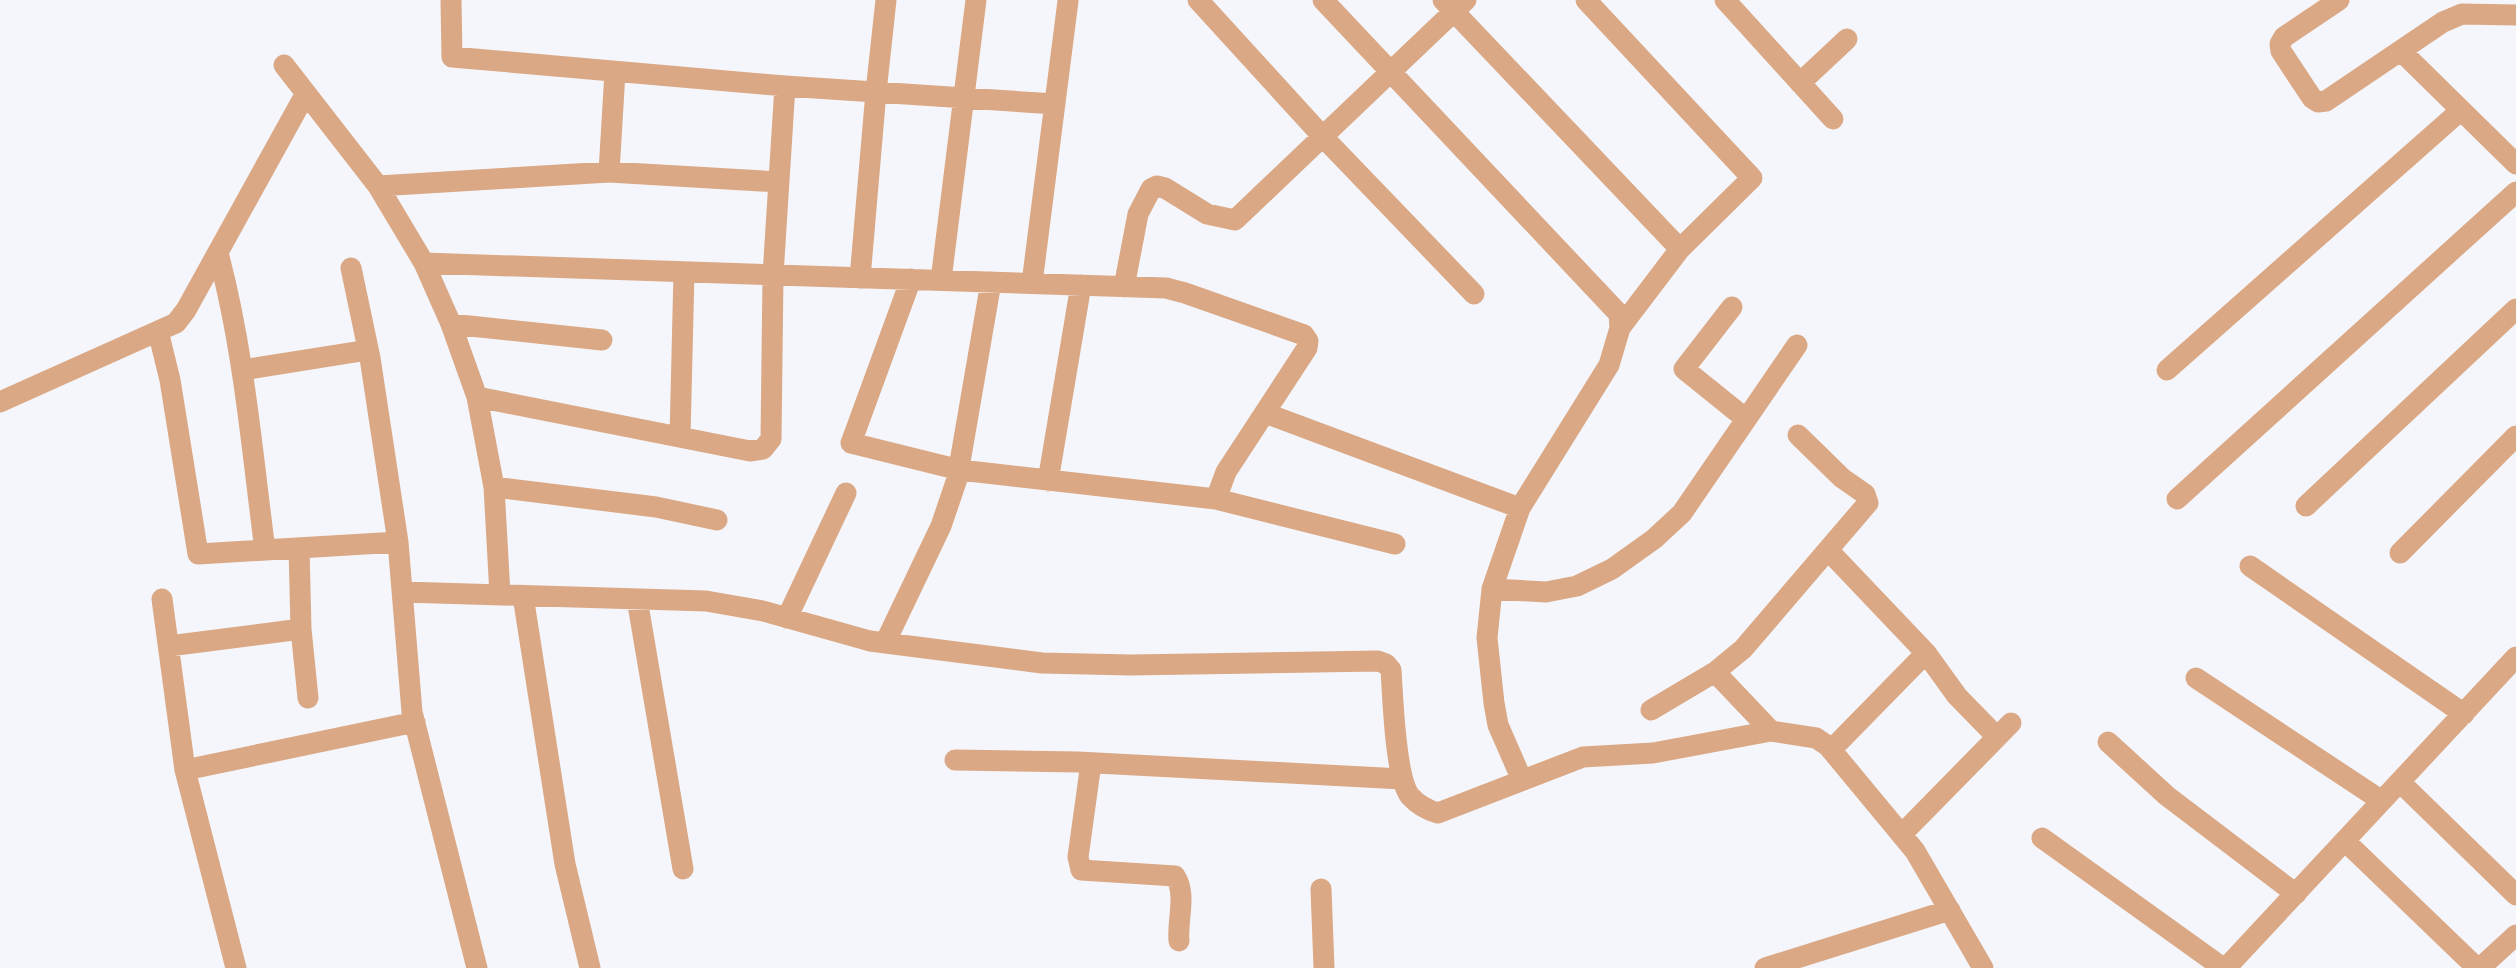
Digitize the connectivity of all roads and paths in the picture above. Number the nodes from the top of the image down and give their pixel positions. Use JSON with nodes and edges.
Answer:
{"nodes":[{"id":1,"x":451,"y":0,"type":"edge"},
{"id":2,"x":886,"y":0,"type":"edge"},
{"id":3,"x":976,"y":0,"type":"edge"},
{"id":4,"x":1198,"y":0,"type":"edge"},
{"id":5,"x":1323,"y":0,"type":"edge"},
{"id":6,"x":1586,"y":0,"type":"edge"},
{"id":7,"x":1725,"y":0,"type":"edge"},
{"id":8,"x":2339,"y":0,"type":"edge"},
{"id":9,"x":1068,"y":1,"type":"edge"},
{"id":10,"x":1455,"y":4,"type":"edge"},
{"id":11,"x":2516,"y":15,"type":"edge"},
{"id":12,"x":1847,"y":38,"type":"dead end"},
{"id":13,"x":2401,"y":51,"type":"junction"},
{"id":14,"x":284,"y":65,"type":"dead end"},
{"id":15,"x":615,"y":72,"type":"junction"},
{"id":16,"x":1392,"y":72,"type":"junction"},
{"id":17,"x":1800,"y":83,"type":"junction"},
{"id":18,"x":785,"y":86,"type":"junction"},
{"id":19,"x":876,"y":92,"type":"junction"},
{"id":20,"x":306,"y":93,"type":"junction"},
{"id":21,"x":964,"y":97,"type":"junction"},
{"id":22,"x":1055,"y":104,"type":"junction"},
{"id":23,"x":2460,"y":111,"type":"junction"},
{"id":24,"x":1833,"y":119,"type":"dead end"},
{"id":25,"x":1324,"y":138,"type":"junction"},
{"id":26,"x":2516,"y":164,"type":"edge"},
{"id":27,"x":609,"y":172,"type":"junction"},
{"id":28,"x":779,"y":182,"type":"junction"},
{"id":29,"x":378,"y":186,"type":"junction"},
{"id":30,"x":2516,"y":192,"type":"edge"},
{"id":31,"x":1680,"y":250,"type":"junction"},
{"id":32,"x":218,"y":253,"type":"junction"},
{"id":33,"x":424,"y":263,"type":"junction"},
{"id":34,"x":351,"y":268,"type":"dead end"},
{"id":35,"x":684,"y":272,"type":"junction"},
{"id":36,"x":773,"y":275,"type":"junction"},
{"id":37,"x":860,"y":278,"type":"junction"},
{"id":38,"x":911,"y":279,"type":"junction"},
{"id":39,"x":941,"y":281,"type":"junction"},
{"id":40,"x":991,"y":282,"type":"junction"},
{"id":41,"x":1032,"y":283,"type":"junction"},
{"id":42,"x":1082,"y":285,"type":"junction"},
{"id":43,"x":1124,"y":287,"type":"junction"},
{"id":44,"x":1474,"y":294,"type":"dead end"},
{"id":45,"x":1732,"y":307,"type":"dead end"},
{"id":46,"x":2516,"y":309,"type":"edge"},
{"id":47,"x":450,"y":324,"type":"junction"},
{"id":48,"x":1620,"y":328,"type":"junction"},
{"id":49,"x":158,"y":331,"type":"junction"},
{"id":50,"x":602,"y":340,"type":"dead end"},
{"id":51,"x":1797,"y":345,"type":"dead end"},
{"id":52,"x":368,"y":350,"type":"junction"},
{"id":53,"x":242,"y":370,"type":"junction"},
{"id":54,"x":2167,"y":370,"type":"dead end"},
{"id":55,"x":477,"y":397,"type":"junction"},
{"id":56,"x":0,"y":402,"type":"edge"},
{"id":57,"x":1265,"y":413,"type":"junction"},
{"id":58,"x":1746,"y":419,"type":"junction"},
{"id":59,"x":1798,"y":435,"type":"dead end"},
{"id":60,"x":2516,"y":436,"type":"edge"},
{"id":61,"x":680,"y":438,"type":"junction"},
{"id":62,"x":960,"y":470,"type":"junction"},
{"id":63,"x":1048,"y":481,"type":"junction"},
{"id":64,"x":494,"y":487,"type":"junction"},
{"id":65,"x":846,"y":493,"type":"dead end"},
{"id":66,"x":1216,"y":499,"type":"junction"},
{"id":67,"x":2177,"y":499,"type":"dead end"},
{"id":68,"x":2306,"y":506,"type":"dead end"},
{"id":69,"x":1520,"y":508,"type":"junction"},
{"id":70,"x":717,"y":520,"type":"dead end"},
{"id":71,"x":398,"y":542,"type":"junction"},
{"id":72,"x":1395,"y":544,"type":"dead end"},
{"id":73,"x":299,"y":548,"type":"junction"},
{"id":74,"x":265,"y":550,"type":"junction"},
{"id":75,"x":1828,"y":550,"type":"junction"},
{"id":76,"x":2400,"y":552,"type":"dead end"},
{"id":77,"x":2250,"y":566,"type":"dead end"},
{"id":78,"x":1492,"y":589,"type":"junction"},
{"id":79,"x":402,"y":592,"type":"junction"},
{"id":80,"x":500,"y":595,"type":"junction"},
{"id":81,"x":523,"y":596,"type":"junction"},
{"id":82,"x":162,"y":599,"type":"dead end"},
{"id":83,"x":636,"y":599,"type":"junction"},
{"id":84,"x":787,"y":618,"type":"junction"},
{"id":85,"x":301,"y":629,"type":"junction"},
{"id":86,"x":885,"y":643,"type":"junction"},
{"id":87,"x":169,"y":646,"type":"junction"},
{"id":88,"x":1926,"y":653,"type":"junction"},
{"id":89,"x":2516,"y":657,"type":"edge"},
{"id":90,"x":1715,"y":672,"type":"junction"},
{"id":91,"x":2196,"y":678,"type":"dead end"},
{"id":92,"x":308,"y":698,"type":"dead end"},
{"id":93,"x":1651,"y":710,"type":"dead end"},
{"id":94,"x":2463,"y":714,"type":"junction"},
{"id":95,"x":415,"y":722,"type":"junction"},
{"id":96,"x":1771,"y":731,"type":"junction"},
{"id":97,"x":2108,"y":742,"type":"dead end"},
{"id":98,"x":1831,"y":750,"type":"junction"},
{"id":99,"x":955,"y":760,"type":"dead end"},
{"id":100,"x":1091,"y":763,"type":"junction"},
{"id":101,"x":185,"y":770,"type":"junction"},
{"id":102,"x":1402,"y":779,"type":"junction"},
{"id":103,"x":1521,"y":780,"type":"junction"},
{"id":104,"x":2400,"y":782,"type":"junction"},
{"id":105,"x":2382,"y":801,"type":"junction"},
{"id":106,"x":1902,"y":834,"type":"junction"},
{"id":107,"x":2042,"y":838,"type":"dead end"},
{"id":108,"x":2344,"y":841,"type":"junction"},
{"id":109,"x":683,"y":869,"type":"dead end"},
{"id":110,"x":1321,"y":889,"type":"dead end"},
{"id":111,"x":2295,"y":894,"type":"junction"},
{"id":112,"x":2516,"y":895,"type":"edge"},
{"id":113,"x":1950,"y":910,"type":"junction"},
{"id":114,"x":2516,"y":935,"type":"edge"},
{"id":115,"x":1179,"y":941,"type":"dead end"},
{"id":116,"x":236,"y":968,"type":"edge"},
{"id":117,"x":477,"y":968,"type":"edge"},
{"id":118,"x":590,"y":968,"type":"edge"},
{"id":119,"x":1324,"y":968,"type":"edge"},
{"id":120,"x":1765,"y":968,"type":"edge"},
{"id":121,"x":1983,"y":968,"type":"edge"},
{"id":122,"x":2224,"y":968,"type":"edge"},
{"id":123,"x":2478,"y":968,"type":"edge"}],
"edges":[{"from":1,"to":15,"type":"street"},
{"from":2,"to":19,"type":"street"},
{"from":3,"to":21,"type":"street"},
{"from":4,"to":25,"type":"street"},
{"from":5,"to":16,"type":"street"},
{"from":6,"to":31,"type":"street"},
{"from":7,"to":17,"type":"street"},
{"from":8,"to":13,"type":"street"},
{"from":9,"to":22,"type":"street"},
{"from":10,"to":16,"type":"street"},
{"from":10,"to":31,"type":"street"},
{"from":11,"to":13,"type":"street"},
{"from":12,"to":17,"type":"street"},
{"from":13,"to":23,"type":"street"},
{"from":14,"to":20,"type":"street"},
{"from":15,"to":18,"type":"street"},
{"from":15,"to":27,"type":"street"},
{"from":16,"to":25,"type":"street"},
{"from":16,"to":48,"type":"street"},
{"from":17,"to":24,"type":"street"},
{"from":18,"to":19,"type":"street"},
{"from":18,"to":28,"type":"street"},
{"from":19,"to":21,"type":"street"},
{"from":19,"to":37,"type":"street"},
{"from":20,"to":29,"type":"street"},
{"from":20,"to":32,"type":"street"},
{"from":21,"to":22,"type":"street"},
{"from":21,"to":39,"type":"street"},
{"from":22,"to":41,"type":"street"},
{"from":23,"to":26,"type":"street"},
{"from":23,"to":54,"type":"street"},
{"from":25,"to":43,"type":"street"},
{"from":25,"to":44,"type":"street"},
{"from":27,"to":28,"type":"street"},
{"from":27,"to":29,"type":"street"},
{"from":28,"to":36,"type":"street"},
{"from":29,"to":33,"type":"street"},
{"from":30,"to":67,"type":"street"},
{"from":31,"to":48,"type":"street"},
{"from":32,"to":49,"type":"street"},
{"from":32,"to":53,"type":"street"},
{"from":33,"to":35,"type":"street"},
{"from":33,"to":47,"type":"street"},
{"from":34,"to":52,"type":"street"},
{"from":35,"to":36,"type":"street"},
{"from":35,"to":61,"type":"street"},
{"from":36,"to":37,"type":"street"},
{"from":36,"to":61,"type":"street"},
{"from":37,"to":38,"type":"street"},
{"from":38,"to":39,"type":"street"},
{"from":38,"to":62,"type":"street"},
{"from":39,"to":40,"type":"street"},
{"from":40,"to":41,"type":"street"},
{"from":40,"to":62,"type":"street"},
{"from":41,"to":42,"type":"street"},
{"from":42,"to":43,"type":"street"},
{"from":42,"to":63,"type":"street"},
{"from":43,"to":57,"type":"street"},
{"from":45,"to":58,"type":"street"},
{"from":46,"to":68,"type":"street"},
{"from":47,"to":50,"type":"street"},
{"from":47,"to":55,"type":"street"},
{"from":48,"to":69,"type":"street"},
{"from":49,"to":56,"type":"street"},
{"from":49,"to":74,"type":"street"},
{"from":51,"to":58,"type":"street"},
{"from":52,"to":53,"type":"street"},
{"from":52,"to":71,"type":"street"},
{"from":53,"to":74,"type":"street"},
{"from":55,"to":61,"type":"street"},
{"from":55,"to":64,"type":"street"},
{"from":57,"to":66,"type":"street"},
{"from":57,"to":69,"type":"street"},
{"from":58,"to":78,"type":"street"},
{"from":59,"to":75,"type":"street"},
{"from":60,"to":76,"type":"street"},
{"from":62,"to":63,"type":"street"},
{"from":62,"to":86,"type":"street"},
{"from":63,"to":66,"type":"street"},
{"from":64,"to":70,"type":"street"},
{"from":64,"to":80,"type":"street"},
{"from":65,"to":84,"type":"street"},
{"from":66,"to":72,"type":"street"},
{"from":69,"to":78,"type":"street"},
{"from":71,"to":73,"type":"street"},
{"from":71,"to":79,"type":"street"},
{"from":73,"to":74,"type":"street"},
{"from":73,"to":85,"type":"street"},
{"from":75,"to":88,"type":"street"},
{"from":75,"to":90,"type":"street"},
{"from":77,"to":94,"type":"street"},
{"from":78,"to":103,"type":"street"},
{"from":79,"to":80,"type":"street"},
{"from":79,"to":95,"type":"street"},
{"from":80,"to":81,"type":"street"},
{"from":81,"to":83,"type":"street"},
{"from":81,"to":118,"type":"street"},
{"from":82,"to":87,"type":"street"},
{"from":83,"to":84,"type":"street"},
{"from":83,"to":109,"type":"street"},
{"from":84,"to":86,"type":"street"},
{"from":85,"to":87,"type":"street"},
{"from":85,"to":92,"type":"street"},
{"from":86,"to":102,"type":"street"},
{"from":87,"to":101,"type":"street"},
{"from":88,"to":98,"type":"street"},
{"from":88,"to":106,"type":"street"},
{"from":89,"to":94,"type":"street"},
{"from":90,"to":93,"type":"street"},
{"from":90,"to":96,"type":"street"},
{"from":91,"to":105,"type":"street"},
{"from":94,"to":104,"type":"street"},
{"from":95,"to":101,"type":"street"},
{"from":95,"to":117,"type":"street"},
{"from":96,"to":98,"type":"street"},
{"from":96,"to":103,"type":"street"},
{"from":97,"to":111,"type":"street"},
{"from":98,"to":106,"type":"street"},
{"from":99,"to":100,"type":"street"},
{"from":100,"to":102,"type":"street"},
{"from":100,"to":115,"type":"street"},
{"from":101,"to":116,"type":"street"},
{"from":102,"to":103,"type":"street"},
{"from":104,"to":105,"type":"street"},
{"from":104,"to":112,"type":"street"},
{"from":105,"to":108,"type":"street"},
{"from":106,"to":113,"type":"street"},
{"from":107,"to":122,"type":"street"},
{"from":108,"to":111,"type":"street"},
{"from":108,"to":123,"type":"street"},
{"from":110,"to":119,"type":"street"},
{"from":111,"to":122,"type":"street"},
{"from":113,"to":120,"type":"street"},
{"from":113,"to":121,"type":"street"},
{"from":114,"to":123,"type":"street"}]}
